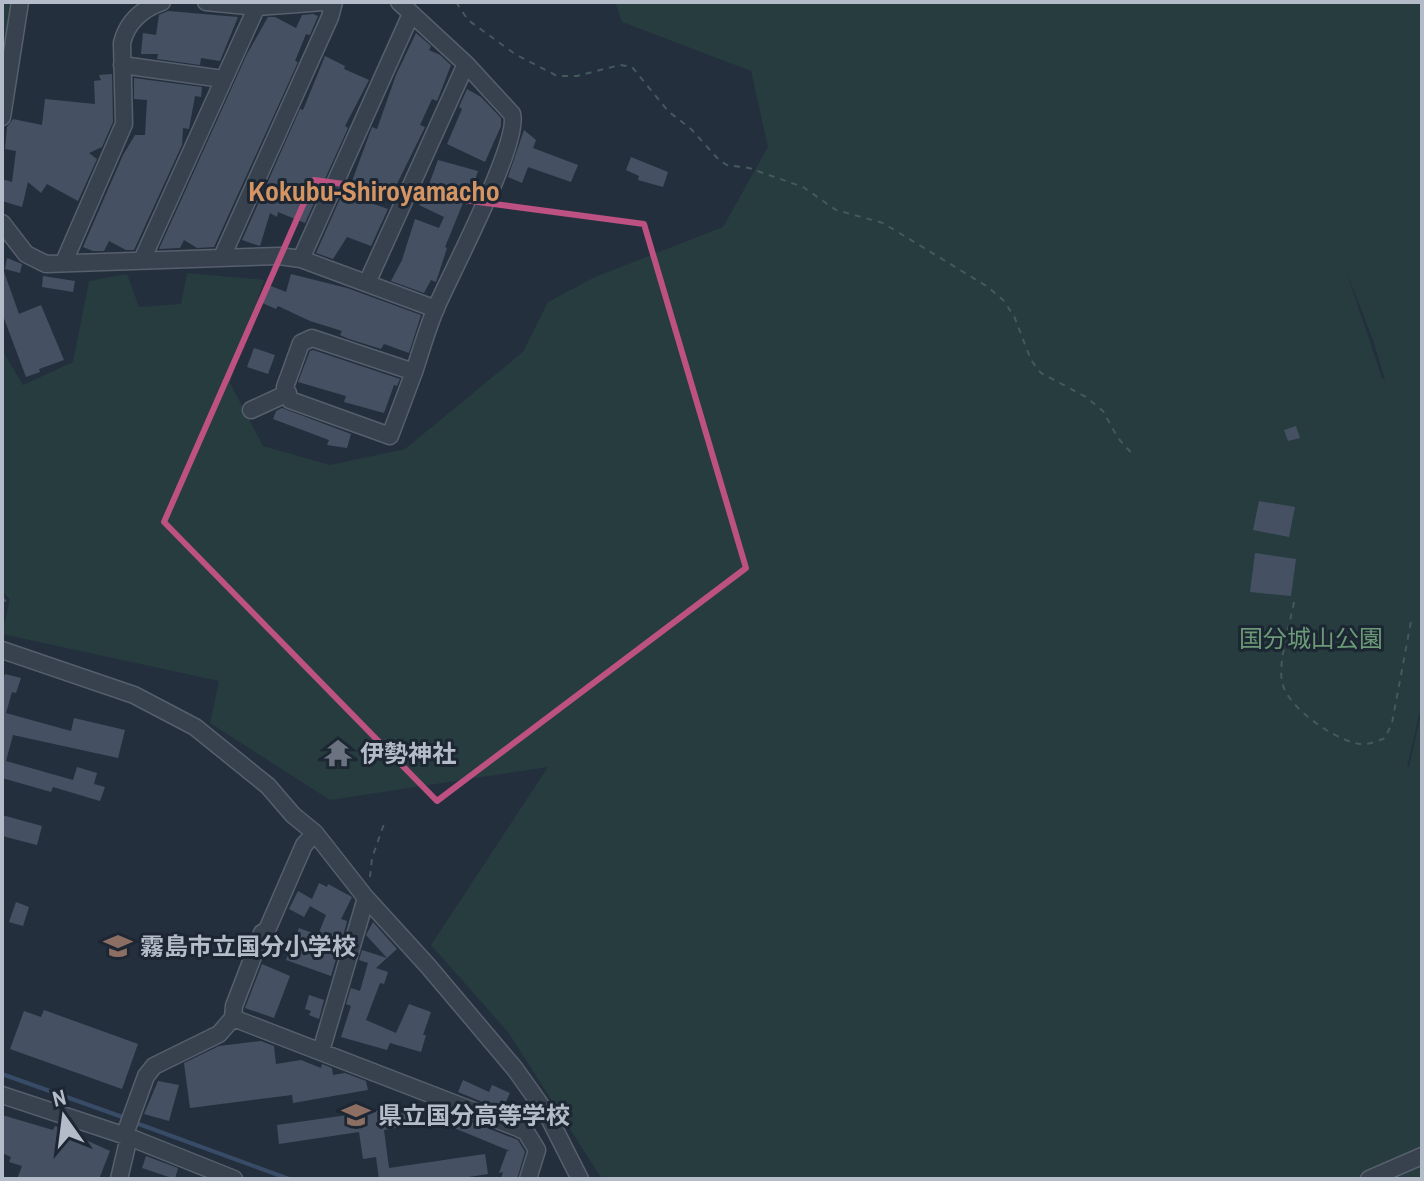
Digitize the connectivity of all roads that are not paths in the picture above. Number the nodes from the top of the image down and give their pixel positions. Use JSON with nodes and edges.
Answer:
{"nodes":[{"id":1,"x":20,"y":2,"type":"edge"},
{"id":2,"x":162,"y":2,"type":"edge"},
{"id":3,"x":206,"y":2,"type":"edge"},
{"id":4,"x":324,"y":2,"type":"edge"},
{"id":5,"x":334,"y":2,"type":"edge"},
{"id":6,"x":258,"y":5,"type":"edge"},
{"id":7,"x":405,"y":8,"type":"edge"},
{"id":8,"x":466,"y":64,"type":"junction"},
{"id":9,"x":122,"y":65,"type":"junction"},
{"id":10,"x":223,"y":79,"type":"junction"},
{"id":11,"x":2,"y":117,"type":"edge"},
{"id":12,"x":4,"y":232,"type":"edge"},
{"id":13,"x":222,"y":257,"type":"junction"},
{"id":14,"x":301,"y":259,"type":"junction"},
{"id":15,"x":142,"y":260,"type":"junction"},
{"id":16,"x":64,"y":262,"type":"junction"},
{"id":17,"x":367,"y":283,"type":"junction"},
{"id":18,"x":436,"y":309,"type":"junction"},
{"id":19,"x":414,"y":372,"type":"junction"},
{"id":20,"x":288,"y":393,"type":"junction"},
{"id":21,"x":251,"y":410,"type":"dead end"},
{"id":22,"x":2,"y":650,"type":"edge"},
{"id":23,"x":315,"y":833,"type":"junction"},
{"id":24,"x":366,"y":898,"type":"junction"},
{"id":25,"x":233,"y":1018,"type":"junction"},
{"id":26,"x":321,"y":1051,"type":"junction"},
{"id":27,"x":2,"y":1095,"type":"edge"},
{"id":28,"x":127,"y":1135,"type":"junction"},
{"id":29,"x":1422,"y":1156,"type":"edge"},
{"id":30,"x":119,"y":1179,"type":"edge"},
{"id":31,"x":234,"y":1179,"type":"edge"},
{"id":32,"x":528,"y":1179,"type":"edge"},
{"id":33,"x":580,"y":1179,"type":"edge"},
{"id":34,"x":1369,"y":1179,"type":"edge"}],
"edges":[{"from":1,"to":11,"type":"street"},
{"from":2,"to":9,"type":"street"},
{"from":3,"to":6,"type":"street"},
{"from":4,"to":6,"type":"street"},
{"from":5,"to":13,"type":"street"},
{"from":6,"to":10,"type":"street"},
{"from":7,"to":8,"type":"street"},
{"from":7,"to":14,"type":"street"},
{"from":8,"to":17,"type":"street"},
{"from":8,"to":18,"type":"street"},
{"from":9,"to":10,"type":"street"},
{"from":9,"to":16,"type":"street"},
{"from":10,"to":15,"type":"street"},
{"from":12,"to":16,"type":"street"},
{"from":13,"to":14,"type":"street"},
{"from":13,"to":15,"type":"street"},
{"from":14,"to":17,"type":"street"},
{"from":15,"to":16,"type":"street"},
{"from":17,"to":18,"type":"street"},
{"from":18,"to":19,"type":"street"},
{"from":19,"to":20,"type":"street"},
{"from":19,"to":20,"type":"street"},
{"from":20,"to":21,"type":"street"},
{"from":22,"to":23,"type":"street"},
{"from":23,"to":24,"type":"street"},
{"from":23,"to":25,"type":"street"},
{"from":24,"to":26,"type":"street"},
{"from":24,"to":33,"type":"street"},
{"from":25,"to":26,"type":"street"},
{"from":25,"to":28,"type":"street"},
{"from":26,"to":32,"type":"street"},
{"from":27,"to":28,"type":"street"},
{"from":28,"to":30,"type":"street"},
{"from":28,"to":31,"type":"street"},
{"from":29,"to":34,"type":"street"}]}
